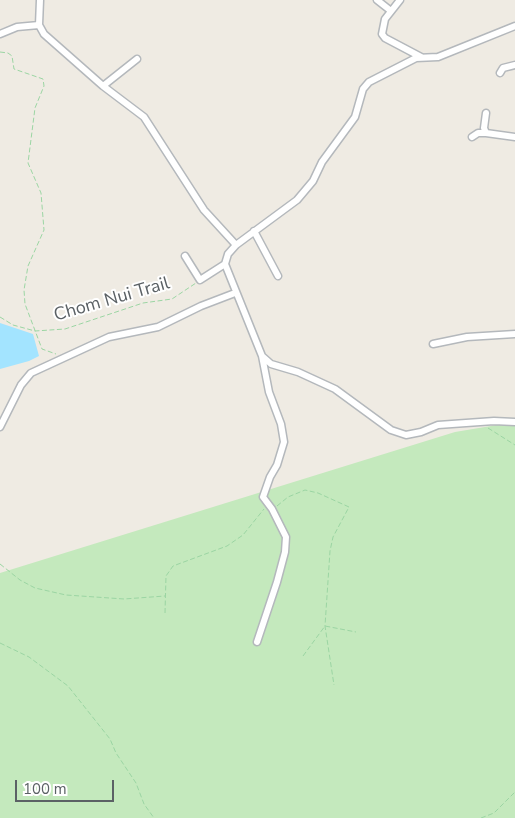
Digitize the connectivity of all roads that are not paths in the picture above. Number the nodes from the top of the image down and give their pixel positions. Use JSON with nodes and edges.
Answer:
{"nodes":[{"id":1,"x":40,"y":0,"type":"edge"},
{"id":2,"x":377,"y":0,"type":"edge"},
{"id":3,"x":400,"y":0,"type":"edge"},
{"id":4,"x":391,"y":10,"type":"junction"},
{"id":5,"x":39,"y":25,"type":"junction"},
{"id":6,"x":514,"y":29,"type":"edge"},
{"id":7,"x":0,"y":34,"type":"edge"},
{"id":8,"x":136,"y":59,"type":"dead end"},
{"id":9,"x":425,"y":59,"type":"junction"},
{"id":10,"x":515,"y":65,"type":"edge"},
{"id":11,"x":500,"y":73,"type":"dead end"},
{"id":12,"x":103,"y":86,"type":"junction"},
{"id":13,"x":486,"y":113,"type":"dead end"},
{"id":14,"x":486,"y":133,"type":"junction"},
{"id":15,"x":472,"y":137,"type":"dead end"},
{"id":16,"x":515,"y":137,"type":"edge"},
{"id":17,"x":254,"y":231,"type":"junction"},
{"id":18,"x":236,"y":245,"type":"junction"},
{"id":19,"x":185,"y":256,"type":"dead end"},
{"id":20,"x":225,"y":264,"type":"junction"},
{"id":21,"x":278,"y":276,"type":"dead end"},
{"id":22,"x":235,"y":293,"type":"junction"},
{"id":23,"x":515,"y":334,"type":"edge"},
{"id":24,"x":433,"y":344,"type":"dead end"},
{"id":25,"x":262,"y":356,"type":"junction"},
{"id":26,"x":515,"y":422,"type":"edge"},
{"id":27,"x":0,"y":427,"type":"edge"},
{"id":28,"x":257,"y":642,"type":"dead end"}],
"edges":[{"from":1,"to":5,"type":"street"},
{"from":2,"to":4,"type":"street"},
{"from":3,"to":4,"type":"street"},
{"from":4,"to":9,"type":"street"},
{"from":5,"to":7,"type":"street"},
{"from":5,"to":12,"type":"street"},
{"from":6,"to":9,"type":"street"},
{"from":8,"to":12,"type":"street"},
{"from":9,"to":17,"type":"street"},
{"from":10,"to":11,"type":"street"},
{"from":12,"to":18,"type":"street"},
{"from":13,"to":14,"type":"street"},
{"from":14,"to":15,"type":"street"},
{"from":14,"to":16,"type":"street"},
{"from":17,"to":18,"type":"street"},
{"from":17,"to":21,"type":"street"},
{"from":18,"to":20,"type":"street"},
{"from":19,"to":20,"type":"street"},
{"from":20,"to":22,"type":"street"},
{"from":22,"to":25,"type":"street"},
{"from":22,"to":27,"type":"street"},
{"from":23,"to":24,"type":"street"},
{"from":25,"to":26,"type":"street"},
{"from":25,"to":28,"type":"street"}]}
